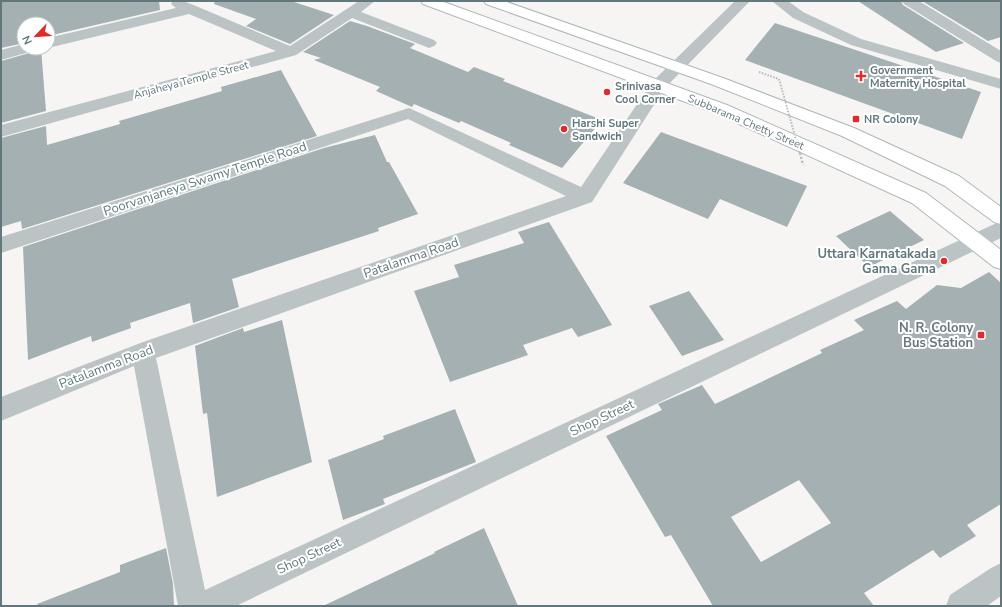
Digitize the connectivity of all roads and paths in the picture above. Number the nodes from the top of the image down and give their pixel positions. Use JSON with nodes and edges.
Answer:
{"nodes":[{"id":1,"x":172,"y":1,"type":"edge"},
{"id":2,"x":368,"y":1,"type":"edge"},
{"id":3,"x":428,"y":1,"type":"edge"},
{"id":4,"x":491,"y":1,"type":"edge"},
{"id":5,"x":743,"y":1,"type":"edge"},
{"id":6,"x":779,"y":1,"type":"edge"},
{"id":7,"x":909,"y":1,"type":"edge"},
{"id":8,"x":191,"y":9,"type":"junction"},
{"id":9,"x":352,"y":13,"type":"junction"},
{"id":10,"x":56,"y":41,"type":"edge"},
{"id":11,"x":429,"y":43,"type":"dead end"},
{"id":12,"x":16,"y":51,"type":"edge"},
{"id":13,"x":291,"y":52,"type":"junction"},
{"id":14,"x":1,"y":54,"type":"edge"},
{"id":15,"x":1001,"y":58,"type":"edge"},
{"id":16,"x":676,"y":67,"type":"junction"},
{"id":17,"x":779,"y":79,"type":"dead end"},
{"id":18,"x":1001,"y":84,"type":"edge"},
{"id":19,"x":658,"y":86,"type":"junction"},
{"id":20,"x":1,"y":131,"type":"edge"},
{"id":21,"x":803,"y":165,"type":"dead end"},
{"id":22,"x":585,"y":197,"type":"junction"},
{"id":23,"x":1001,"y":217,"type":"edge"},
{"id":24,"x":1001,"y":229,"type":"edge"},
{"id":25,"x":977,"y":242,"type":"junction"},
{"id":26,"x":1,"y":245,"type":"edge"},
{"id":27,"x":1001,"y":261,"type":"edge"},
{"id":28,"x":143,"y":352,"type":"junction"},
{"id":29,"x":1,"y":409,"type":"edge"},
{"id":30,"x":1001,"y":578,"type":"edge"},
{"id":31,"x":193,"y":606,"type":"edge"},
{"id":32,"x":203,"y":606,"type":"edge"},
{"id":33,"x":961,"y":606,"type":"edge"}],
"edges":[{"from":1,"to":8,"type":"street"},
{"from":2,"to":9,"type":"street","name":"Anjaheya Temple Street"},
{"from":3,"to":19,"type":"main road","name":"Subbarama Chetty Street"},
{"from":4,"to":16,"type":"main road","name":"Subbarama Chetty Street"},
{"from":5,"to":16,"type":"street"},
{"from":6,"to":18,"type":"street"},
{"from":7,"to":15,"type":"street"},
{"from":8,"to":10,"type":"street"},
{"from":8,"to":13,"type":"street"},
{"from":9,"to":11,"type":"street"},
{"from":9,"to":13,"type":"street","name":"Anjaheya Temple Street"},
{"from":12,"to":14,"type":"street"},
{"from":13,"to":20,"type":"street","name":"Anjaheya Temple Street"},
{"from":16,"to":19,"type":"street"},
{"from":16,"to":23,"type":"main road","name":"Subbarama Chetty Street"},
{"from":17,"to":21,"type":"path","bridge":true},
{"from":19,"to":22,"type":"street"},
{"from":19,"to":25,"type":"main road","name":"Subbarama Chetty Street"},
{"from":22,"to":26,"type":"street","name":"Poorvanjaneya Swamy Temple Road"},
{"from":22,"to":28,"type":"street","name":"Patalamma Road"},
{"from":24,"to":25,"type":"street","name":"Shop Street"},
{"from":25,"to":27,"type":"main road","name":"Subbarama Chetty Street"},
{"from":25,"to":32,"type":"street","name":"Shop Street"},
{"from":28,"to":29,"type":"street","name":"Patalamma Road"},
{"from":28,"to":31,"type":"street"},
{"from":30,"to":33,"type":"street"}]}
